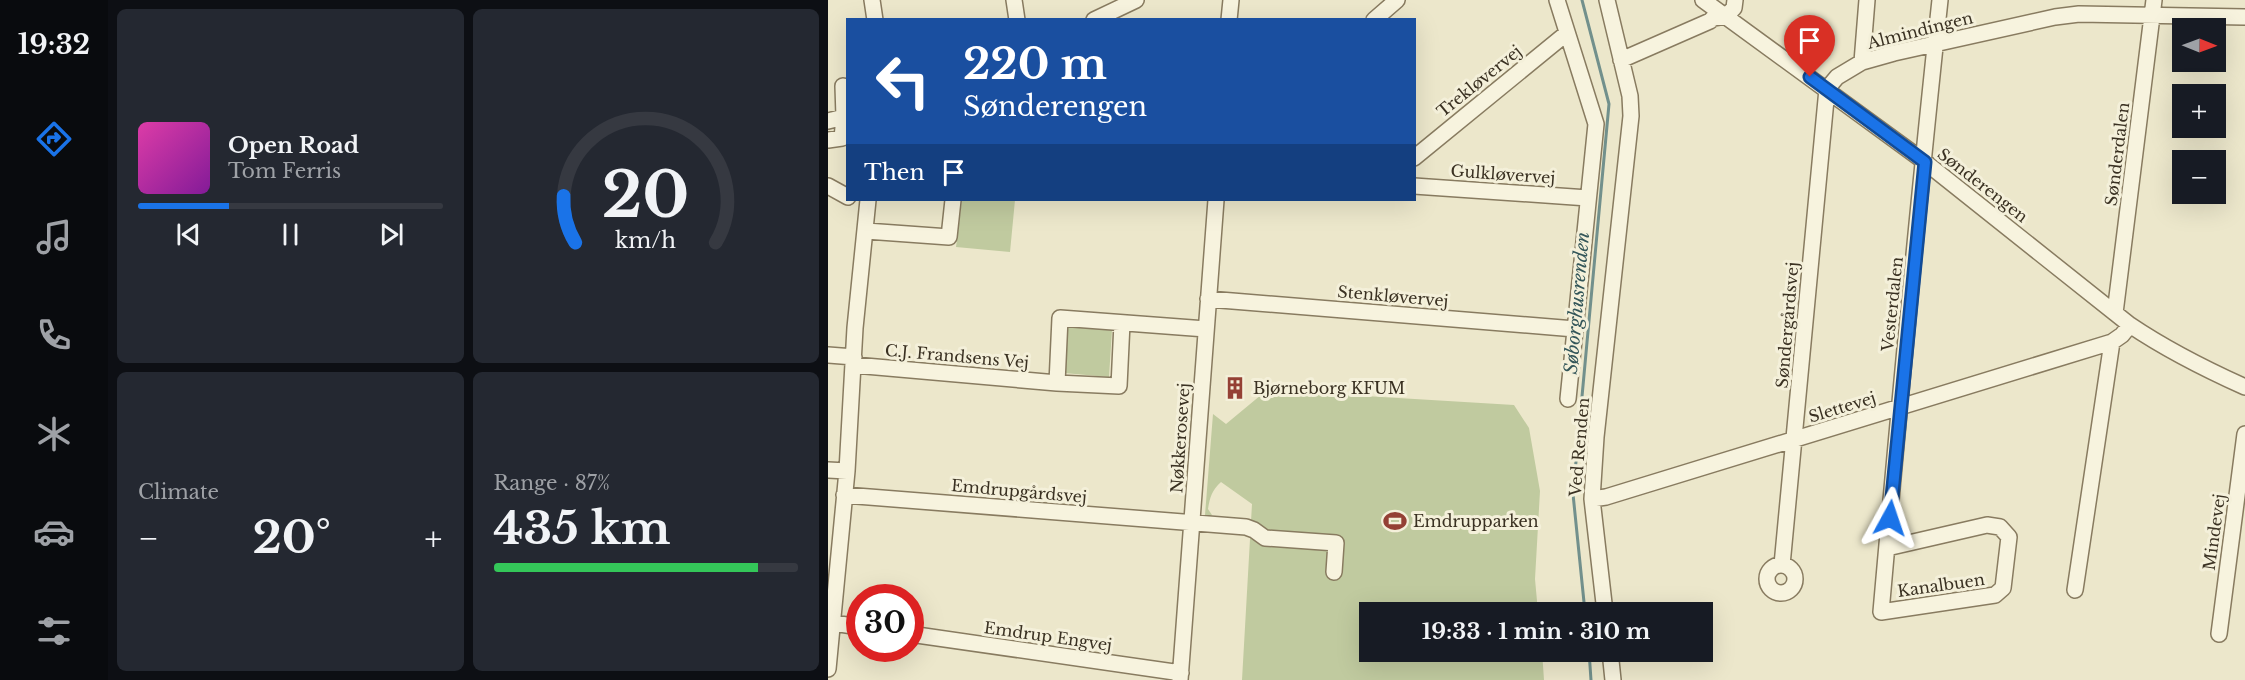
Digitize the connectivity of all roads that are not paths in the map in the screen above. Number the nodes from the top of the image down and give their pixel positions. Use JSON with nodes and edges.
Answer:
{"nodes":[{"id":1,"x":872,"y":0,"type":"edge"},
{"id":2,"x":1014,"y":0,"type":"edge"},
{"id":3,"x":1136,"y":0,"type":"edge"},
{"id":4,"x":1231,"y":0,"type":"edge"},
{"id":5,"x":1397,"y":0,"type":"edge"},
{"id":6,"x":1557,"y":0,"type":"edge"},
{"id":7,"x":1607,"y":0,"type":"edge"},
{"id":8,"x":1703,"y":0,"type":"edge"},
{"id":9,"x":1735,"y":0,"type":"edge"},
{"id":10,"x":1868,"y":0,"type":"edge"},
{"id":11,"x":1940,"y":0,"type":"edge"},
{"id":12,"x":2153,"y":8,"type":"edge"},
{"id":13,"x":1726,"y":16,"type":"junction"},
{"id":14,"x":2245,"y":17,"type":"edge"},
{"id":15,"x":875,"y":18,"type":"edge"},
{"id":16,"x":1017,"y":18,"type":"edge"},
{"id":17,"x":1098,"y":18,"type":"edge"},
{"id":18,"x":1229,"y":18,"type":"edge"},
{"id":19,"x":1376,"y":18,"type":"edge"},
{"id":20,"x":1567,"y":33,"type":"junction"},
{"id":21,"x":1936,"y":43,"type":"junction"},
{"id":22,"x":1621,"y":60,"type":"junction"},
{"id":23,"x":1862,"y":62,"type":"junction"},
{"id":24,"x":840,"y":86,"type":"edge"},
{"id":25,"x":1827,"y":89,"type":"junction"},
{"id":26,"x":844,"y":117,"type":"junction"},
{"id":27,"x":828,"y":121,"type":"edge"},
{"id":28,"x":828,"y":140,"type":"edge"},
{"id":29,"x":1416,"y":156,"type":"edge"},
{"id":30,"x":1925,"y":162,"type":"junction"},
{"id":31,"x":828,"y":186,"type":"edge"},
{"id":32,"x":1416,"y":186,"type":"edge"},
{"id":33,"x":846,"y":196,"type":"edge"},
{"id":34,"x":1588,"y":198,"type":"junction"},
{"id":35,"x":953,"y":201,"type":"edge"},
{"id":36,"x":1216,"y":201,"type":"edge"},
{"id":37,"x":868,"y":203,"type":"edge"},
{"id":38,"x":866,"y":231,"type":"junction"},
{"id":39,"x":1208,"y":299,"type":"junction"},
{"id":40,"x":2115,"y":313,"type":"junction"},
{"id":41,"x":1122,"y":323,"type":"junction"},
{"id":42,"x":2130,"y":325,"type":"junction"},
{"id":43,"x":1206,"y":329,"type":"junction"},
{"id":44,"x":1575,"y":329,"type":"junction"},
{"id":45,"x":2112,"y":342,"type":"junction"},
{"id":46,"x":828,"y":355,"type":"edge"},
{"id":47,"x":854,"y":361,"type":"junction"},
{"id":48,"x":1057,"y":383,"type":"junction"},
{"id":49,"x":2245,"y":387,"type":"edge"},
{"id":50,"x":1568,"y":399,"type":"dead end"},
{"id":51,"x":1900,"y":407,"type":"junction"},
{"id":52,"x":2245,"y":434,"type":"edge"},
{"id":53,"x":1794,"y":441,"type":"junction"},
{"id":54,"x":828,"y":470,"type":"edge"},
{"id":55,"x":847,"y":471,"type":"junction"},
{"id":56,"x":844,"y":495,"type":"junction"},
{"id":57,"x":1592,"y":499,"type":"junction"},
{"id":58,"x":1192,"y":524,"type":"junction"},
{"id":59,"x":1887,"y":548,"type":"junction"},
{"id":60,"x":1782,"y":565,"type":"dead end"},
{"id":61,"x":1334,"y":572,"type":"dead end"},
{"id":62,"x":832,"y":586,"type":"edge"},
{"id":63,"x":2075,"y":590,"type":"dead end"},
{"id":64,"x":1604,"y":602,"type":"edge"},
{"id":65,"x":1881,"y":612,"type":"joint"},
{"id":66,"x":833,"y":623,"type":"junction"},
{"id":67,"x":846,"y":625,"type":"edge"},
{"id":68,"x":2218,"y":634,"type":"dead end"},
{"id":69,"x":924,"y":636,"type":"edge"},
{"id":70,"x":1611,"y":662,"type":"edge"},
{"id":71,"x":828,"y":669,"type":"edge"},
{"id":72,"x":1180,"y":676,"type":"edge"},
{"id":73,"x":1613,"y":680,"type":"edge"}],
"edges":[{"from":1,"to":15,"type":"street"},
{"from":2,"to":16,"type":"street"},
{"from":3,"to":17,"type":"street"},
{"from":4,"to":18,"type":"street"},
{"from":5,"to":19,"type":"street"},
{"from":6,"to":20,"type":"street"},
{"from":7,"to":22,"type":"street","name":"Ved Renden"},
{"from":8,"to":13,"type":"street","name":"Sønderengen"},
{"from":9,"to":13,"type":"street"},
{"from":10,"to":23,"type":"street"},
{"from":11,"to":21,"type":"street","name":"Vesterdalen"},
{"from":12,"to":14,"type":"street","name":"Almindingen"},
{"from":12,"to":21,"type":"street","name":"Almindingen"},
{"from":12,"to":40,"type":"street","name":"Sønderdalen"},
{"from":13,"to":22,"type":"street"},
{"from":13,"to":25,"type":"street","name":"Sønderengen"},
{"from":20,"to":29,"type":"street","name":"Trekløvervej"},
{"from":20,"to":34,"type":"street"},
{"from":21,"to":23,"type":"street","name":"Almindingen"},
{"from":21,"to":30,"type":"street","name":"Vesterdalen"},
{"from":22,"to":57,"type":"street","name":"Ved Renden"},
{"from":23,"to":25,"type":"street","name":"Almindingen"},
{"from":24,"to":26,"type":"street"},
{"from":25,"to":30,"type":"street","name":"Sønderengen"},
{"from":25,"to":53,"type":"street","name":"Søndergårdsvej"},
{"from":26,"to":27,"type":"street"},
{"from":26,"to":28,"type":"street"},
{"from":30,"to":40,"type":"street","name":"Sønderengen"},
{"from":30,"to":51,"type":"street","name":"Vesterdalen"},
{"from":31,"to":33,"type":"street"},
{"from":32,"to":34,"type":"street","name":"Gulkløvervej"},
{"from":34,"to":44,"type":"street"},
{"from":35,"to":38,"type":"street"},
{"from":36,"to":39,"type":"street","name":"Nøkkerosevej"},
{"from":37,"to":38,"type":"street"},
{"from":38,"to":47,"type":"street"},
{"from":39,"to":43,"type":"street","name":"Nøkkerosevej"},
{"from":39,"to":44,"type":"street","name":"Stenkløvervej"},
{"from":40,"to":42,"type":"street","name":"Sønderengen"},
{"from":41,"to":43,"type":"street"},
{"from":41,"to":48,"type":"street","name":"C.J. Frandsens Vej"},
{"from":41,"to":48,"type":"street"},
{"from":42,"to":45,"type":"street","name":"Slettevej"},
{"from":42,"to":49,"type":"street","name":"Sønderengen"},
{"from":43,"to":58,"type":"street","name":"Nøkkerosevej"},
{"from":44,"to":50,"type":"street"},
{"from":45,"to":51,"type":"street","name":"Slettevej"},
{"from":45,"to":63,"type":"street"},
{"from":46,"to":47,"type":"street","name":"C.J. Frandsens Vej"},
{"from":47,"to":48,"type":"street","name":"C.J. Frandsens Vej"},
{"from":47,"to":55,"type":"street"},
{"from":51,"to":53,"type":"street","name":"Slettevej"},
{"from":51,"to":59,"type":"street","name":"Vesterdalen"},
{"from":52,"to":68,"type":"street","name":"Mindevej"},
{"from":53,"to":57,"type":"street","name":"Slettevej"},
{"from":53,"to":60,"type":"street","name":"Søndergårdsvej"},
{"from":54,"to":55,"type":"street"},
{"from":55,"to":56,"type":"street"},
{"from":56,"to":58,"type":"street","name":"Emdrupgårdsvej"},
{"from":56,"to":62,"type":"street"},
{"from":57,"to":64,"type":"street","name":"Ved Renden"},
{"from":58,"to":61,"type":"street","name":"Emdrupgårdsvej"},
{"from":58,"to":72,"type":"street","name":"Nøkkerosevej"},
{"from":59,"to":65,"type":"street","name":"Vesterdalen"},
{"from":59,"to":65,"type":"street","name":"Kanalbuen"},
{"from":62,"to":66,"type":"street"},
{"from":66,"to":67,"type":"street"},
{"from":66,"to":71,"type":"street"},
{"from":69,"to":72,"type":"street","name":"Emdrup Engvej"},
{"from":70,"to":73,"type":"street"}]}
